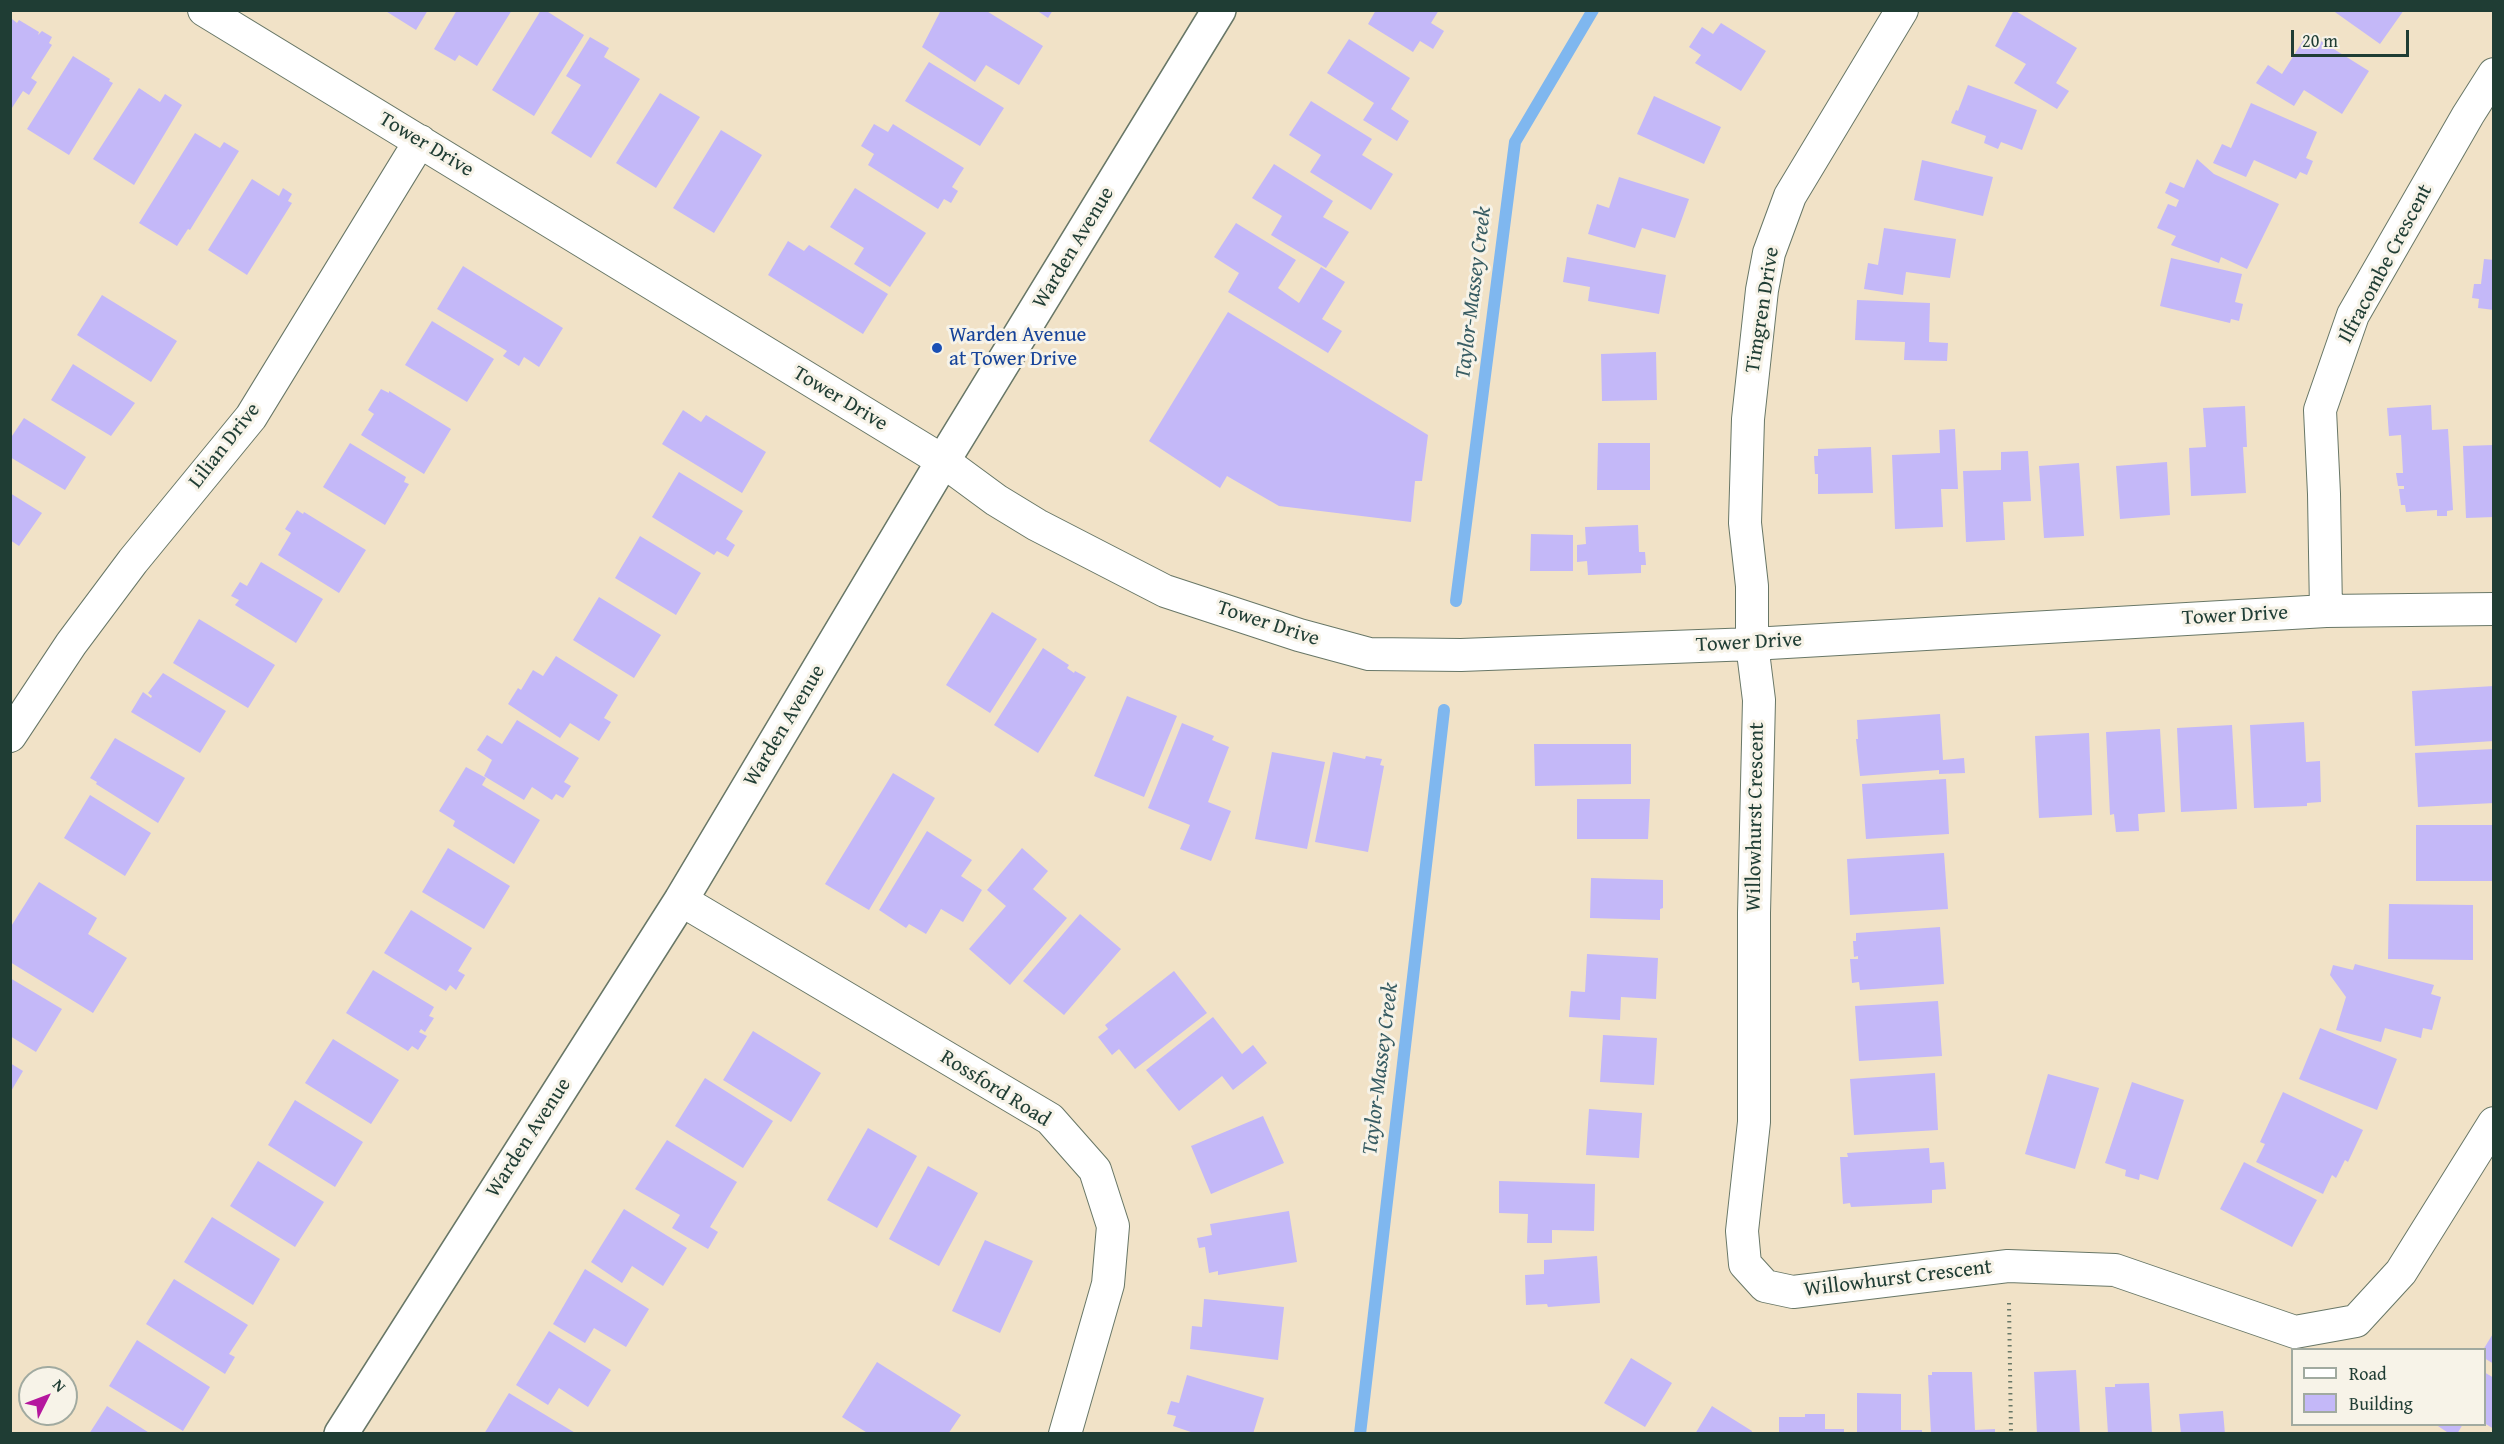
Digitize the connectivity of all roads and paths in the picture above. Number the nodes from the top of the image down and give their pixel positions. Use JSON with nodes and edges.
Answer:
{"nodes":[{"id":1,"x":204,"y":10,"type":"edge"},
{"id":2,"x":1219,"y":10,"type":"edge"},
{"id":3,"x":1902,"y":10,"type":"edge"},
{"id":4,"x":2493,"y":74,"type":"edge"},
{"id":5,"x":420,"y":141,"type":"junction"},
{"id":6,"x":943,"y":461,"type":"junction"},
{"id":7,"x":2493,"y":609,"type":"edge"},
{"id":8,"x":2326,"y":611,"type":"junction"},
{"id":9,"x":1752,"y":644,"type":"junction"},
{"id":10,"x":10,"y":736,"type":"edge"},
{"id":11,"x":681,"y":900,"type":"junction"},
{"id":12,"x":2493,"y":1122,"type":"edge"},
{"id":13,"x":2008,"y":1266,"type":"junction"},
{"id":14,"x":341,"y":1434,"type":"edge"},
{"id":15,"x":1065,"y":1434,"type":"edge"},
{"id":16,"x":2011,"y":1434,"type":"edge"}],
"edges":[{"from":1,"to":5,"type":"street","name":"Tower Drive"},
{"from":2,"to":6,"type":"main road","name":"Warden Avenue"},
{"from":3,"to":9,"type":"street","name":"Timgren Drive"},
{"from":4,"to":8,"type":"street","name":"Ilfracombe Crescent"},
{"from":5,"to":6,"type":"street","name":"Tower Drive"},
{"from":5,"to":10,"type":"street","name":"Lilian Drive"},
{"from":6,"to":9,"type":"street","name":"Tower Drive"},
{"from":6,"to":11,"type":"main road","name":"Warden Avenue"},
{"from":7,"to":8,"type":"street","name":"Tower Drive"},
{"from":8,"to":9,"type":"street","name":"Tower Drive"},
{"from":9,"to":13,"type":"street","name":"Willowhurst Crescent"},
{"from":11,"to":14,"type":"main road","name":"Warden Avenue"},
{"from":11,"to":15,"type":"street","name":"Rossford Road"},
{"from":12,"to":13,"type":"street","name":"Willowhurst Crescent"},
{"from":13,"to":16,"type":"path"}]}
